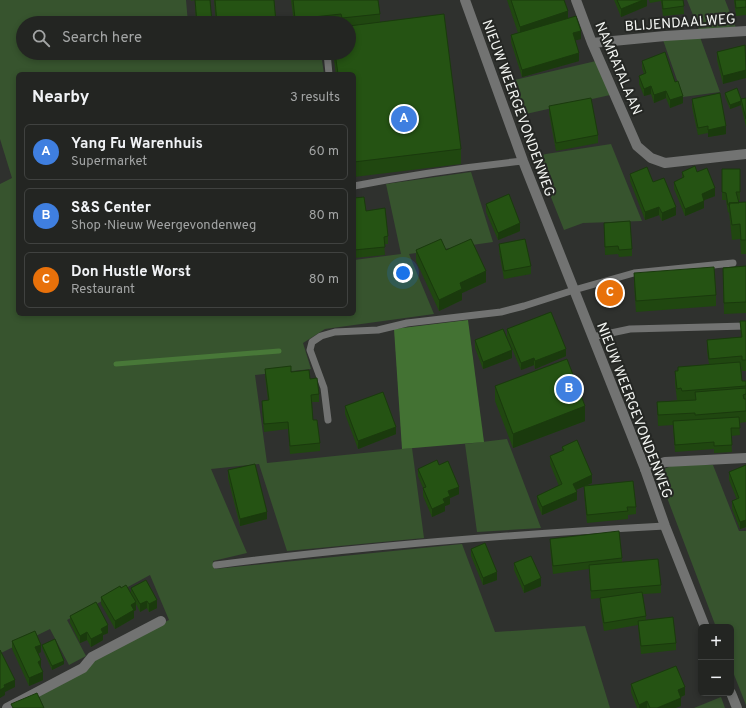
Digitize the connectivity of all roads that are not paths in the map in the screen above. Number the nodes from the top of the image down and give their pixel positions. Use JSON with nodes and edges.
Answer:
{"nodes":[{"id":1,"x":465,"y":0,"type":"edge"},
{"id":2,"x":576,"y":0,"type":"edge"},
{"id":3,"x":746,"y":31,"type":"edge"},
{"id":4,"x":592,"y":43,"type":"junction"},
{"id":5,"x":327,"y":60,"type":"edge"},
{"id":6,"x":329,"y":72,"type":"edge"},
{"id":7,"x":746,"y":154,"type":"edge"},
{"id":8,"x":522,"y":161,"type":"junction"},
{"id":9,"x":356,"y":186,"type":"edge"},
{"id":10,"x":733,"y":263,"type":"dead end"},
{"id":11,"x":574,"y":290,"type":"junction"},
{"id":12,"x":746,"y":326,"type":"edge"},
{"id":13,"x":592,"y":337,"type":"junction"},
{"id":14,"x":328,"y":420,"type":"dead end"},
{"id":15,"x":746,"y":458,"type":"edge"},
{"id":16,"x":645,"y":469,"type":"junction"},
{"id":17,"x":665,"y":526,"type":"junction"},
{"id":18,"x":216,"y":565,"type":"dead end"},
{"id":19,"x":160,"y":621,"type":"dead end"},
{"id":20,"x":704,"y":624,"type":"edge"},
{"id":21,"x":732,"y":696,"type":"edge"},
{"id":22,"x":7,"y":708,"type":"edge"},
{"id":23,"x":737,"y":708,"type":"edge"}],
"edges":[{"from":1,"to":8,"type":"street","name":"NIEUW WEERGEVONDENWEG"},
{"from":2,"to":4,"type":"street","name":"NAMRATALAAN"},
{"from":3,"to":4,"type":"street","name":"BLIJENDAALWEG"},
{"from":4,"to":7,"type":"street","name":"NAMRATALAAN"},
{"from":5,"to":6,"type":"lane"},
{"from":8,"to":9,"type":"lane"},
{"from":8,"to":11,"type":"street","name":"NIEUW WEERGEVONDENWEG"},
{"from":10,"to":11,"type":"lane"},
{"from":11,"to":13,"type":"street","name":"NIEUW WEERGEVONDENWEG"},
{"from":11,"to":14,"type":"lane"},
{"from":12,"to":13,"type":"lane"},
{"from":13,"to":16,"type":"street","name":"NIEUW WEERGEVONDENWEG"},
{"from":15,"to":16,"type":"street"},
{"from":16,"to":17,"type":"street","name":"NIEUW WEERGEVONDENWEG"},
{"from":17,"to":18,"type":"lane"},
{"from":17,"to":20,"type":"street","name":"NIEUW WEERGEVONDENWEG"},
{"from":19,"to":22,"type":"street"},
{"from":21,"to":23,"type":"street"}]}
